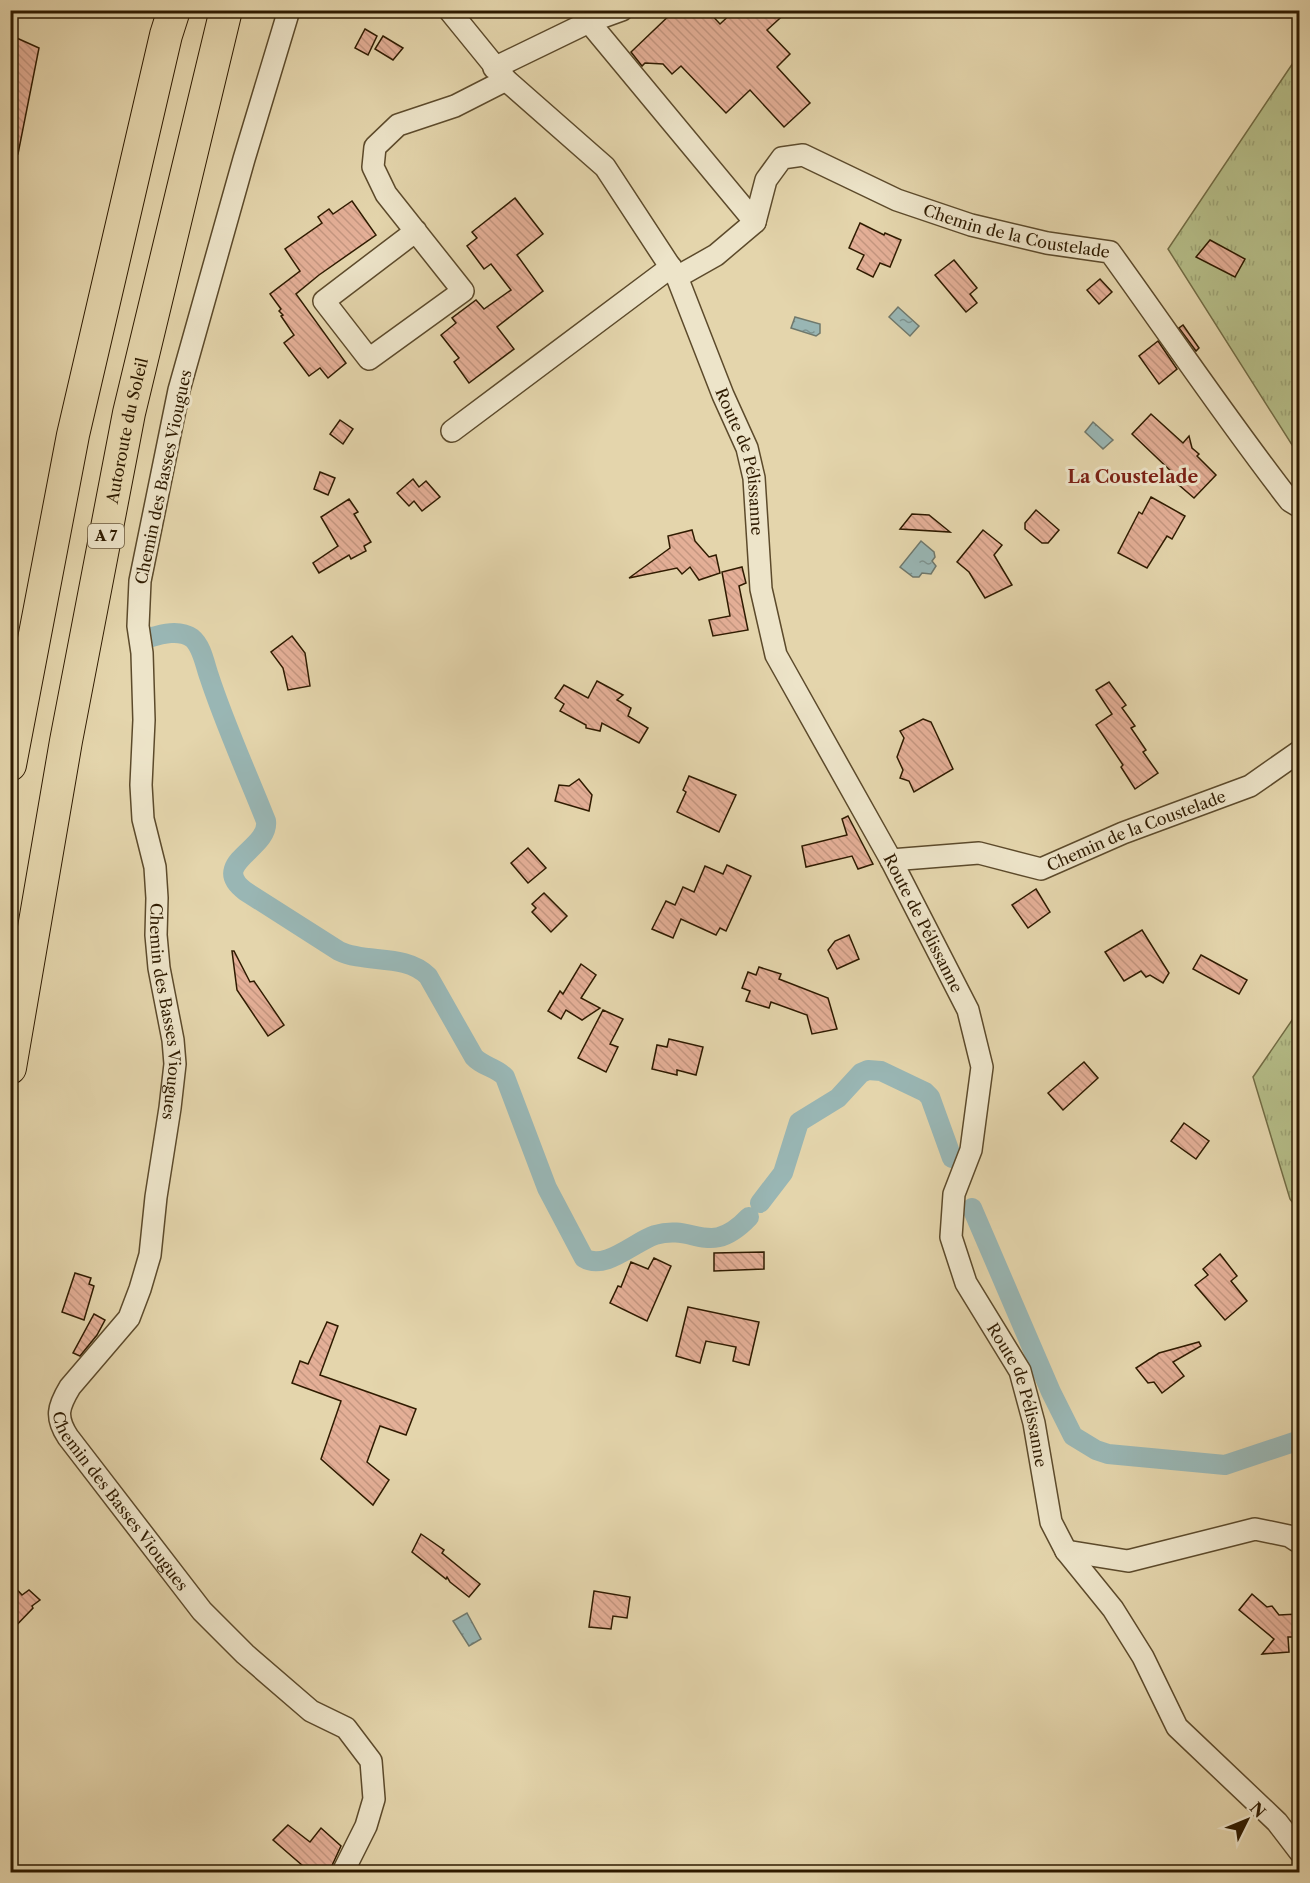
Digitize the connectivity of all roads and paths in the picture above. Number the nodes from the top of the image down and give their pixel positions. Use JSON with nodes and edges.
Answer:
{"nodes":[{"id":1,"x":174,"y":10,"type":"edge"},
{"id":2,"x":226,"y":10,"type":"edge"},
{"id":3,"x":289,"y":10,"type":"edge"},
{"id":4,"x":449,"y":10,"type":"edge"},
{"id":5,"x":622,"y":10,"type":"edge"},
{"id":6,"x":589,"y":22,"type":"junction"},
{"id":7,"x":500,"y":74,"type":"junction"},
{"id":8,"x":755,"y":222,"type":"junction"},
{"id":9,"x":416,"y":231,"type":"junction"},
{"id":10,"x":674,"y":272,"type":"junction"},
{"id":11,"x":452,"y":431,"type":"dead end"},
{"id":12,"x":1299,"y":507,"type":"edge"},
{"id":13,"x":1299,"y":751,"type":"edge"},
{"id":14,"x":10,"y":765,"type":"edge"},
{"id":15,"x":891,"y":860,"type":"junction"},
{"id":16,"x":10,"y":1068,"type":"edge"},
{"id":17,"x":1299,"y":1543,"type":"edge"},
{"id":18,"x":1066,"y":1551,"type":"junction"},
{"id":19,"x":1299,"y":1852,"type":"edge"},
{"id":20,"x":343,"y":1872,"type":"edge"}],
"edges":[{"from":1,"to":14,"type":"highway"},
{"from":2,"to":16,"type":"highway","name":"Autoroute du Soleil","number":"A 7"},
{"from":3,"to":20,"type":"street","name":"Chemin des Basses Viougues"},
{"from":4,"to":7,"type":"street","name":"Route de Pélissanne"},
{"from":5,"to":6,"type":"street"},
{"from":6,"to":7,"type":"street"},
{"from":6,"to":8,"type":"street"},
{"from":7,"to":9,"type":"street"},
{"from":7,"to":10,"type":"street","name":"Route de Pélissanne"},
{"from":8,"to":10,"type":"street"},
{"from":8,"to":12,"type":"street","name":"Chemin de la Coustelade"},
{"from":9,"to":9,"type":"street"},
{"from":10,"to":11,"type":"street"},
{"from":10,"to":15,"type":"street","name":"Route de Pélissanne"},
{"from":13,"to":15,"type":"street","name":"Chemin de la Coustelade"},
{"from":15,"to":18,"type":"street","name":"Route de Pélissanne"},
{"from":17,"to":18,"type":"street"},
{"from":18,"to":19,"type":"street","name":"Route de Pélissanne"}]}
